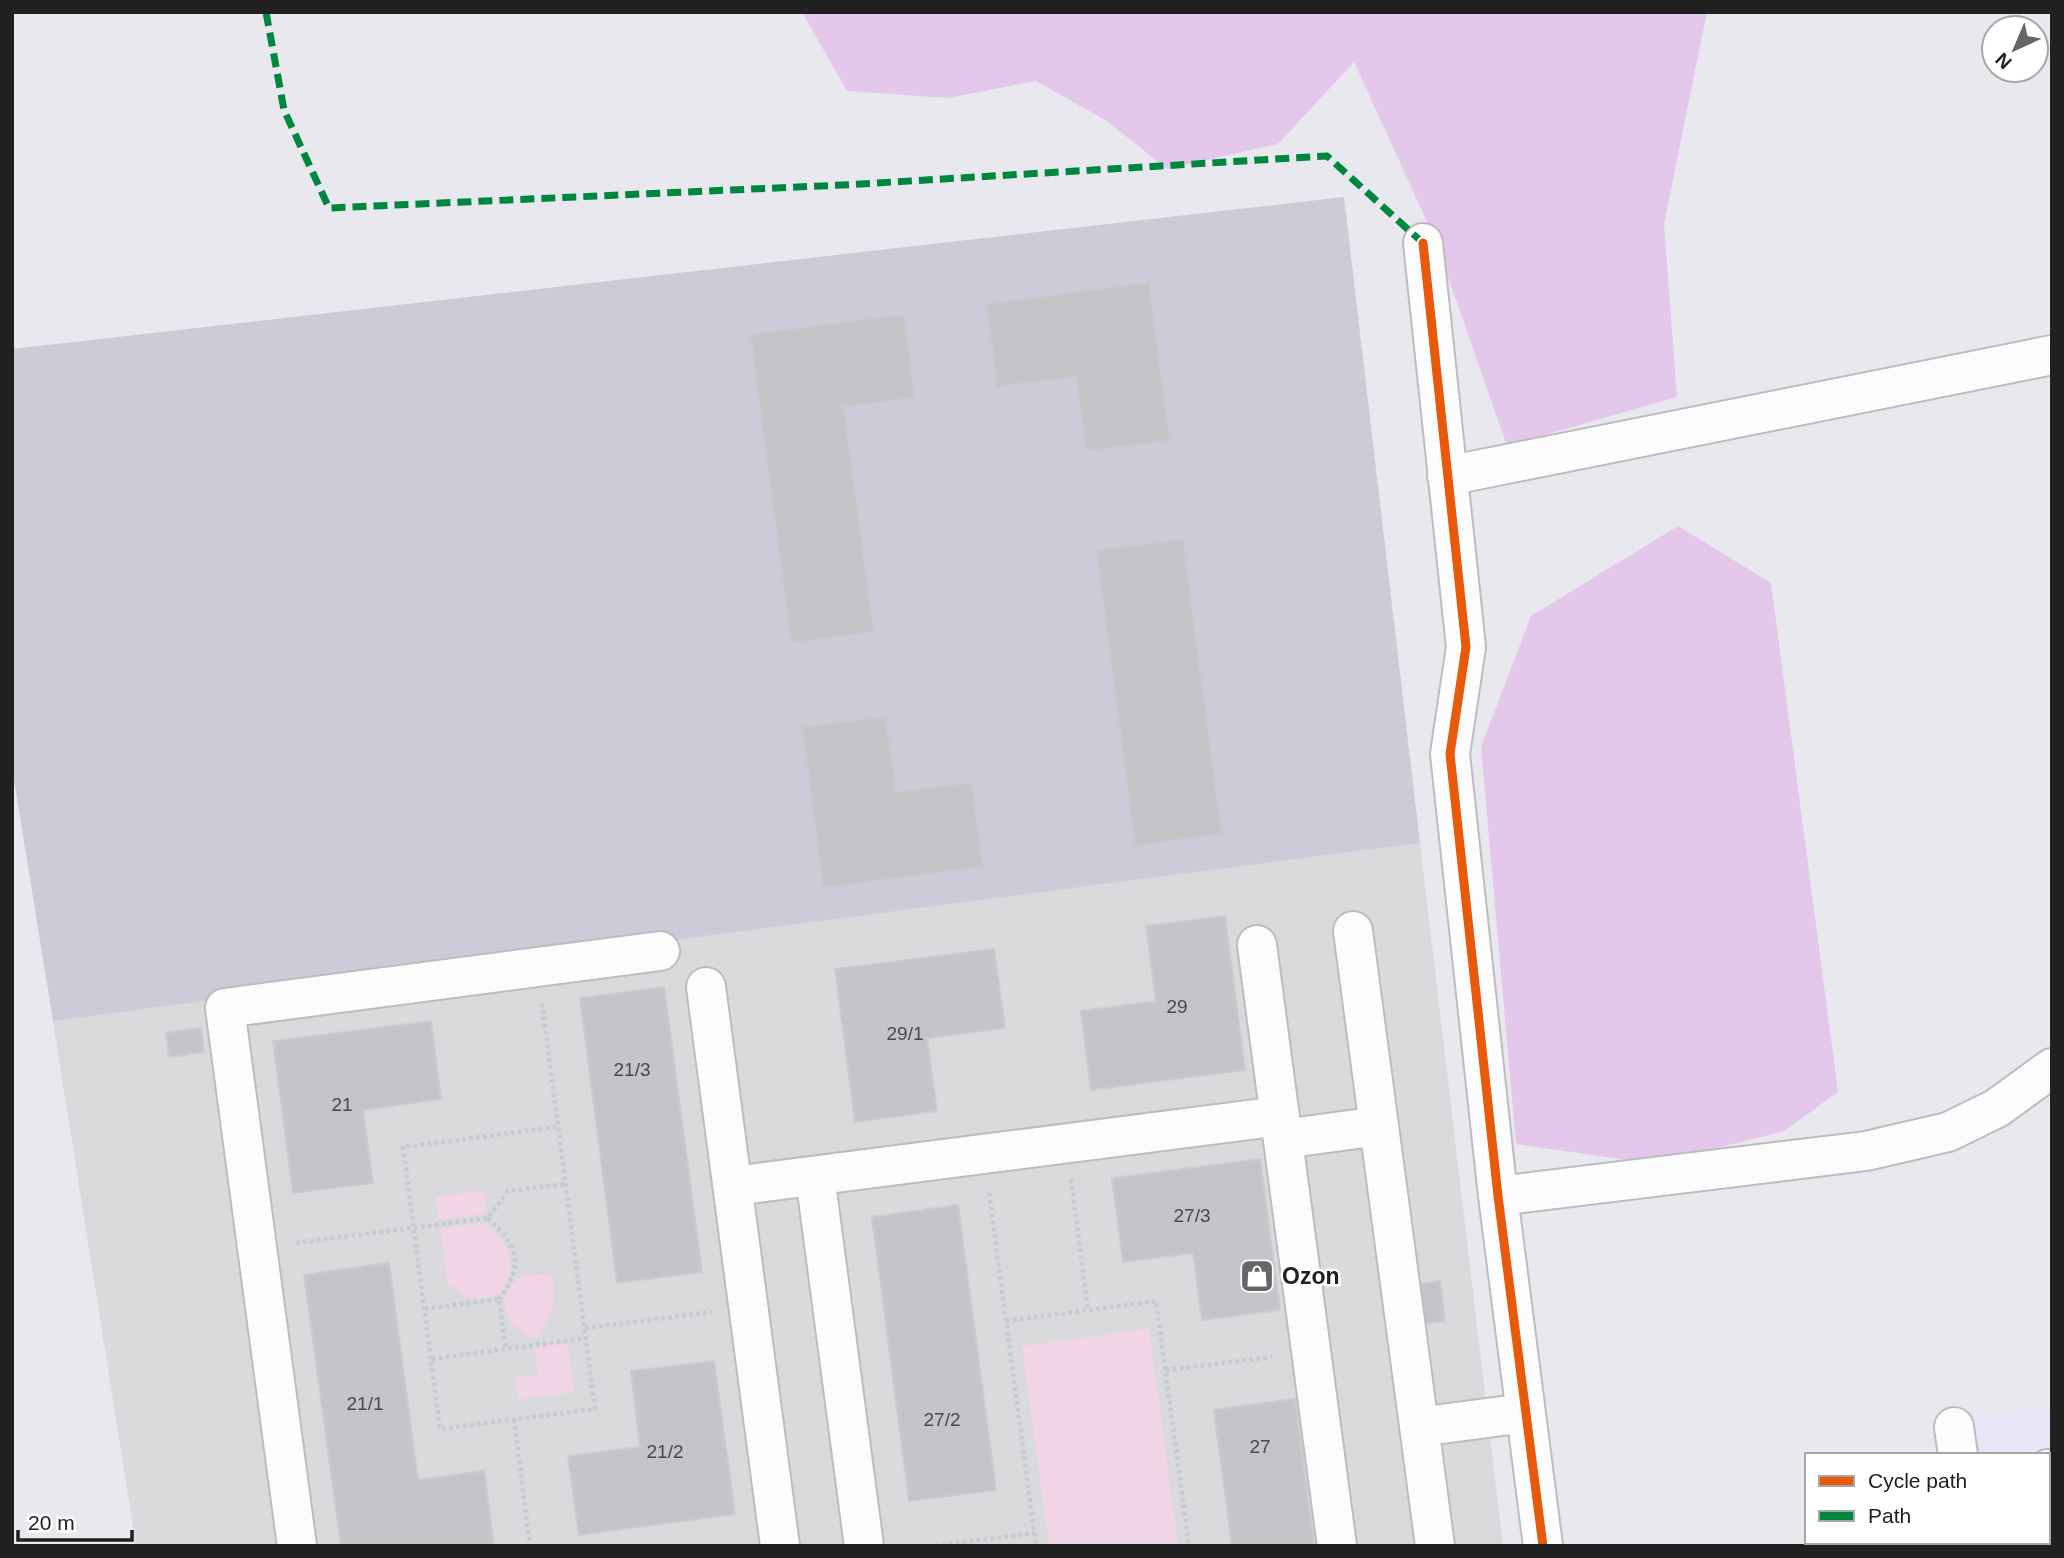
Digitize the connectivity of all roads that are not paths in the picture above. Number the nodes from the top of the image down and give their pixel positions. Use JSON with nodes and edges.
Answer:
{"nodes":[{"id":1,"x":1423,"y":243,"type":"dead end"},
{"id":2,"x":2052,"y":355,"type":"edge"},
{"id":3,"x":1447,"y":476,"type":"junction"},
{"id":4,"x":1353,"y":931,"type":"dead end"},
{"id":5,"x":1257,"y":945,"type":"dead end"},
{"id":6,"x":660,"y":951,"type":"dead end"},
{"id":7,"x":706,"y":987,"type":"dead end"},
{"id":8,"x":2052,"y":1068,"type":"edge"},
{"id":9,"x":1379,"y":1126,"type":"junction"},
{"id":10,"x":1282,"y":1127,"type":"junction"},
{"id":11,"x":815,"y":1176,"type":"junction"},
{"id":12,"x":733,"y":1186,"type":"junction"},
{"id":13,"x":1498,"y":1196,"type":"junction"},
{"id":14,"x":1524,"y":1413,"type":"junction"},
{"id":15,"x":1419,"y":1427,"type":"junction"},
{"id":16,"x":297,"y":1546,"type":"edge"},
{"id":17,"x":780,"y":1546,"type":"edge"},
{"id":18,"x":864,"y":1546,"type":"edge"},
{"id":19,"x":1337,"y":1546,"type":"edge"},
{"id":20,"x":1435,"y":1546,"type":"edge"},
{"id":21,"x":1542,"y":1546,"type":"edge"}],
"edges":[{"from":1,"to":3,"type":"street"},
{"from":2,"to":3,"type":"street"},
{"from":3,"to":13,"type":"street"},
{"from":4,"to":9,"type":"street"},
{"from":5,"to":10,"type":"street"},
{"from":6,"to":16,"type":"street"},
{"from":7,"to":12,"type":"street"},
{"from":8,"to":13,"type":"street"},
{"from":9,"to":10,"type":"street"},
{"from":9,"to":15,"type":"street"},
{"from":10,"to":11,"type":"street"},
{"from":10,"to":19,"type":"street"},
{"from":11,"to":12,"type":"street"},
{"from":11,"to":18,"type":"street"},
{"from":12,"to":17,"type":"street"},
{"from":13,"to":14,"type":"street"},
{"from":14,"to":15,"type":"street"},
{"from":14,"to":21,"type":"street"},
{"from":15,"to":20,"type":"street"}]}
